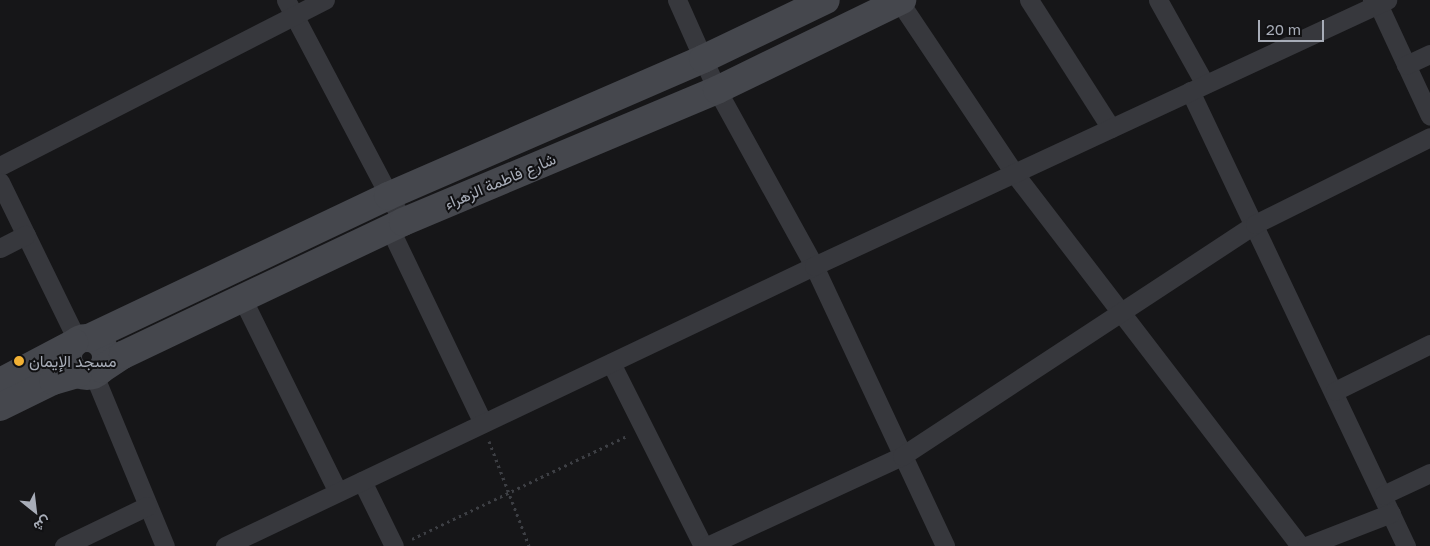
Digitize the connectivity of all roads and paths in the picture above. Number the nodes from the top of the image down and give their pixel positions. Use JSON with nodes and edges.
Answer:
{"nodes":[{"id":1,"x":326,"y":0,"type":"edge"},
{"id":2,"x":677,"y":0,"type":"edge"},
{"id":3,"x":826,"y":0,"type":"edge"},
{"id":4,"x":1029,"y":0,"type":"edge"},
{"id":5,"x":1158,"y":0,"type":"edge"},
{"id":6,"x":901,"y":1,"type":"edge"},
{"id":7,"x":1379,"y":1,"type":"edge"},
{"id":8,"x":290,"y":8,"type":"edge"},
{"id":9,"x":1430,"y":54,"type":"edge"},
{"id":10,"x":703,"y":59,"type":"junction"},
{"id":11,"x":1406,"y":65,"type":"junction"},
{"id":12,"x":1198,"y":88,"type":"junction"},
{"id":13,"x":717,"y":90,"type":"junction"},
{"id":14,"x":1430,"y":116,"type":"edge"},
{"id":15,"x":1111,"y":128,"type":"junction"},
{"id":16,"x":1430,"y":137,"type":"edge"},
{"id":17,"x":0,"y":166,"type":"edge"},
{"id":18,"x":1014,"y":172,"type":"junction"},
{"id":19,"x":0,"y":182,"type":"edge"},
{"id":20,"x":388,"y":196,"type":"junction"},
{"id":21,"x":1255,"y":224,"type":"junction"},
{"id":22,"x":396,"y":226,"type":"junction"},
{"id":23,"x":26,"y":235,"type":"junction"},
{"id":24,"x":0,"y":248,"type":"edge"},
{"id":25,"x":814,"y":266,"type":"junction"},
{"id":26,"x":243,"y":300,"type":"junction"},
{"id":27,"x":1121,"y":312,"type":"junction"},
{"id":28,"x":80,"y":340,"type":"junction"},
{"id":29,"x":1430,"y":344,"type":"edge"},
{"id":30,"x":611,"y":363,"type":"junction"},
{"id":31,"x":91,"y":372,"type":"junction"},
{"id":32,"x":0,"y":382,"type":"edge"},
{"id":33,"x":1335,"y":391,"type":"junction"},
{"id":34,"x":0,"y":407,"type":"edge"},
{"id":35,"x":483,"y":424,"type":"junction"},
{"id":36,"x":644,"y":429,"type":"junction"},
{"id":37,"x":902,"y":456,"type":"junction"},
{"id":38,"x":1430,"y":474,"type":"edge"},
{"id":39,"x":362,"y":481,"type":"junction"},
{"id":40,"x":338,"y":492,"type":"junction"},
{"id":41,"x":509,"y":493,"type":"junction"},
{"id":42,"x":1383,"y":495,"type":"junction"},
{"id":43,"x":147,"y":506,"type":"junction"},
{"id":44,"x":1391,"y":513,"type":"junction"},
{"id":45,"x":400,"y":544,"type":"edge"},
{"id":46,"x":64,"y":546,"type":"edge"},
{"id":47,"x":165,"y":546,"type":"edge"},
{"id":48,"x":225,"y":546,"type":"edge"},
{"id":49,"x":529,"y":546,"type":"edge"},
{"id":50,"x":703,"y":546,"type":"edge"},
{"id":51,"x":707,"y":546,"type":"edge"},
{"id":52,"x":945,"y":546,"type":"edge"},
{"id":53,"x":1300,"y":546,"type":"edge"},
{"id":54,"x":1306,"y":546,"type":"edge"},
{"id":55,"x":1406,"y":546,"type":"edge"}],
"edges":[{"from":1,"to":8,"type":"street"},
{"from":2,"to":10,"type":"street"},
{"from":3,"to":10,"type":"main road","name":"شارع فاطمة الزهراء"},
{"from":4,"to":15,"type":"street"},
{"from":5,"to":12,"type":"street"},
{"from":6,"to":13,"type":"main road","name":"شارع فاطمة الزهراء"},
{"from":6,"to":18,"type":"street"},
{"from":7,"to":11,"type":"street"},
{"from":7,"to":12,"type":"street"},
{"from":8,"to":17,"type":"street"},
{"from":8,"to":20,"type":"street"},
{"from":9,"to":11,"type":"street"},
{"from":10,"to":13,"type":"street"},
{"from":10,"to":20,"type":"main road","name":"شارع فاطمة الزهراء"},
{"from":11,"to":14,"type":"street"},
{"from":12,"to":15,"type":"street"},
{"from":12,"to":21,"type":"street"},
{"from":13,"to":22,"type":"main road","name":"شارع فاطمة الزهراء"},
{"from":13,"to":25,"type":"street"},
{"from":15,"to":18,"type":"street"},
{"from":16,"to":21,"type":"street"},
{"from":18,"to":25,"type":"street"},
{"from":18,"to":27,"type":"street"},
{"from":19,"to":23,"type":"street"},
{"from":20,"to":22,"type":"street"},
{"from":20,"to":28,"type":"main road","name":"شارع فاطمة الزهراء"},
{"from":21,"to":27,"type":"street"},
{"from":21,"to":33,"type":"street"},
{"from":22,"to":26,"type":"main road","name":"شارع فاطمة الزهراء"},
{"from":22,"to":35,"type":"street"},
{"from":23,"to":24,"type":"street"},
{"from":23,"to":28,"type":"street"},
{"from":25,"to":30,"type":"street"},
{"from":25,"to":37,"type":"street"},
{"from":26,"to":31,"type":"main road","name":"شارع فاطمة الزهراء"},
{"from":26,"to":40,"type":"street"},
{"from":27,"to":37,"type":"street"},
{"from":27,"to":53,"type":"street"},
{"from":28,"to":31,"type":"main road"},
{"from":28,"to":32,"type":"main road","name":"شارع فاطمة الزهراء"},
{"from":29,"to":33,"type":"street"},
{"from":30,"to":35,"type":"street"},
{"from":30,"to":36,"type":"street"},
{"from":31,"to":34,"type":"main road","name":"شارع فاطمة الزهراء"},
{"from":31,"to":43,"type":"street"},
{"from":33,"to":42,"type":"street"},
{"from":35,"to":39,"type":"street"},
{"from":35,"to":41,"type":"path"},
{"from":36,"to":41,"type":"path"},
{"from":36,"to":50,"type":"street"},
{"from":37,"to":51,"type":"street"},
{"from":37,"to":52,"type":"street"},
{"from":38,"to":42,"type":"street"},
{"from":39,"to":40,"type":"street"},
{"from":39,"to":45,"type":"street"},
{"from":40,"to":48,"type":"street"},
{"from":41,"to":45,"type":"path"},
{"from":41,"to":49,"type":"path"},
{"from":42,"to":44,"type":"street"},
{"from":43,"to":46,"type":"street"},
{"from":43,"to":47,"type":"street"},
{"from":44,"to":54,"type":"street"},
{"from":44,"to":55,"type":"street"}]}
